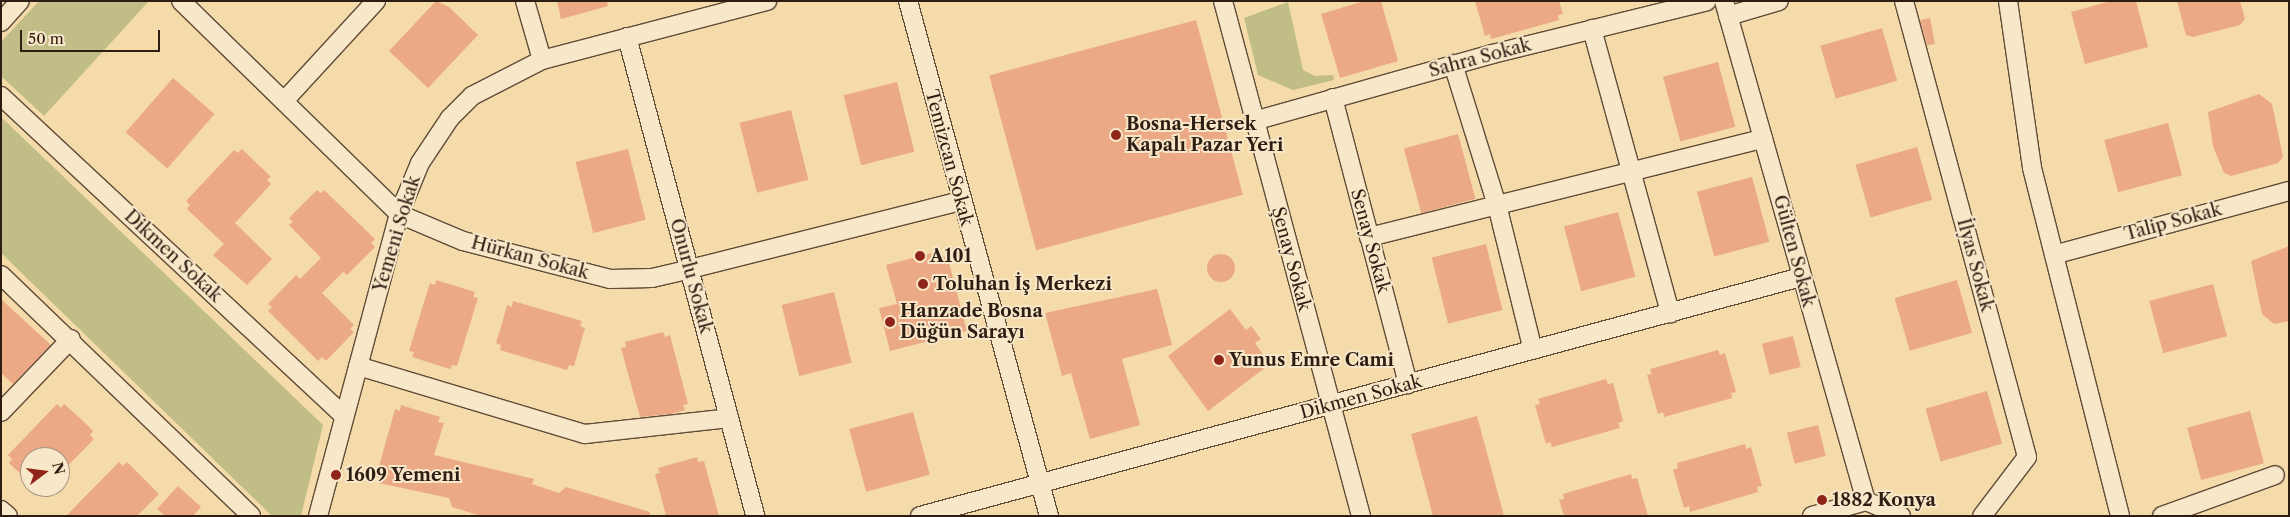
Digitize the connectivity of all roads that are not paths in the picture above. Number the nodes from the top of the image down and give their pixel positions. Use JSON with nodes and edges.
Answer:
{"nodes":[{"id":1,"x":20,"y":1,"type":"edge"},
{"id":2,"x":181,"y":1,"type":"edge"},
{"id":3,"x":376,"y":1,"type":"edge"},
{"id":4,"x":525,"y":1,"type":"edge"},
{"id":5,"x":767,"y":1,"type":"edge"},
{"id":6,"x":908,"y":1,"type":"edge"},
{"id":7,"x":1223,"y":1,"type":"edge"},
{"id":8,"x":1707,"y":1,"type":"edge"},
{"id":9,"x":1780,"y":1,"type":"edge"},
{"id":10,"x":1904,"y":1,"type":"edge"},
{"id":11,"x":2008,"y":1,"type":"edge"},
{"id":12,"x":1726,"y":8,"type":"edge"},
{"id":13,"x":1,"y":22,"type":"edge"},
{"id":14,"x":1592,"y":29,"type":"junction"},
{"id":15,"x":626,"y":37,"type":"junction"},
{"id":16,"x":542,"y":60,"type":"junction"},
{"id":17,"x":1454,"y":64,"type":"junction"},
{"id":18,"x":1,"y":96,"type":"edge"},
{"id":19,"x":1332,"y":98,"type":"junction"},
{"id":20,"x":284,"y":101,"type":"junction"},
{"id":21,"x":1254,"y":121,"type":"junction"},
{"id":22,"x":1763,"y":138,"type":"junction"},
{"id":23,"x":1630,"y":172,"type":"junction"},
{"id":24,"x":2289,"y":192,"type":"edge"},
{"id":25,"x":960,"y":201,"type":"junction"},
{"id":26,"x":1497,"y":205,"type":"junction"},
{"id":27,"x":399,"y":214,"type":"junction"},
{"id":28,"x":1369,"y":237,"type":"junction"},
{"id":29,"x":2057,"y":254,"type":"junction"},
{"id":30,"x":690,"y":269,"type":"junction"},
{"id":31,"x":1,"y":275,"type":"edge"},
{"id":32,"x":1801,"y":277,"type":"junction"},
{"id":33,"x":1670,"y":313,"type":"junction"},
{"id":34,"x":71,"y":340,"type":"junction"},
{"id":35,"x":1532,"y":350,"type":"junction"},
{"id":36,"x":358,"y":366,"type":"junction"},
{"id":37,"x":1408,"y":384,"type":"junction"},
{"id":38,"x":1330,"y":405,"type":"junction"},
{"id":39,"x":1,"y":412,"type":"edge"},
{"id":40,"x":344,"y":416,"type":"junction"},
{"id":41,"x":729,"y":418,"type":"junction"},
{"id":42,"x":2275,"y":475,"type":"dead end"},
{"id":43,"x":1041,"y":486,"type":"junction"},
{"id":44,"x":1866,"y":501,"type":"junction"},
{"id":45,"x":1,"y":510,"type":"edge"},
{"id":46,"x":321,"y":515,"type":"edge"},
{"id":47,"x":8,"y":516,"type":"edge"},
{"id":48,"x":251,"y":516,"type":"edge"},
{"id":49,"x":755,"y":516,"type":"edge"},
{"id":50,"x":920,"y":516,"type":"edge"},
{"id":51,"x":1049,"y":516,"type":"edge"},
{"id":52,"x":1361,"y":516,"type":"edge"},
{"id":53,"x":1812,"y":516,"type":"edge"},
{"id":54,"x":1901,"y":516,"type":"edge"},
{"id":55,"x":1982,"y":516,"type":"edge"},
{"id":56,"x":2120,"y":516,"type":"edge"},
{"id":57,"x":2162,"y":516,"type":"edge"}],
"edges":[{"from":1,"to":13,"type":"street"},
{"from":2,"to":20,"type":"street","name":"Hürkan Sokak"},
{"from":3,"to":20,"type":"street"},
{"from":4,"to":16,"type":"street"},
{"from":5,"to":15,"type":"street","name":"Yemeni Sokak"},
{"from":6,"to":25,"type":"street","name":"Temizcan Sokak"},
{"from":7,"to":21,"type":"street","name":"Şenay Sokak"},
{"from":8,"to":14,"type":"street","name":"Sahra Sokak"},
{"from":9,"to":12,"type":"street"},
{"from":10,"to":55,"type":"street","name":"İlyas Sokak"},
{"from":11,"to":29,"type":"street"},
{"from":12,"to":22,"type":"street","name":"Gülten Sokak"},
{"from":14,"to":17,"type":"street","name":"Sahra Sokak"},
{"from":14,"to":23,"type":"street"},
{"from":15,"to":16,"type":"street","name":"Yemeni Sokak"},
{"from":15,"to":30,"type":"street","name":"Onurlu Sokak"},
{"from":16,"to":27,"type":"street","name":"Yemeni Sokak"},
{"from":17,"to":19,"type":"street","name":"Sahra Sokak"},
{"from":17,"to":26,"type":"street"},
{"from":18,"to":40,"type":"street","name":"Dikmen Sokak"},
{"from":19,"to":21,"type":"street","name":"Sahra Sokak"},
{"from":19,"to":28,"type":"street","name":"Senay Sokak"},
{"from":20,"to":27,"type":"street","name":"Hürkan Sokak"},
{"from":21,"to":38,"type":"street","name":"Şenay Sokak"},
{"from":22,"to":23,"type":"street"},
{"from":22,"to":32,"type":"street","name":"Gülten Sokak"},
{"from":23,"to":26,"type":"street"},
{"from":23,"to":33,"type":"street"},
{"from":24,"to":29,"type":"street","name":"Talip Sokak"},
{"from":25,"to":30,"type":"street","name":"Hürkan Sokak"},
{"from":25,"to":43,"type":"street","name":"Temizcan Sokak"},
{"from":26,"to":28,"type":"street"},
{"from":26,"to":35,"type":"street"},
{"from":27,"to":30,"type":"street","name":"Hürkan Sokak"},
{"from":27,"to":36,"type":"street","name":"Yemeni Sokak"},
{"from":28,"to":37,"type":"street","name":"Senay Sokak"},
{"from":29,"to":56,"type":"street"},
{"from":30,"to":41,"type":"street","name":"Onurlu Sokak"},
{"from":31,"to":34,"type":"street"},
{"from":32,"to":33,"type":"street","name":"Dikmen Sokak"},
{"from":32,"to":44,"type":"street","name":"Gülten Sokak"},
{"from":33,"to":35,"type":"street","name":"Dikmen Sokak"},
{"from":34,"to":39,"type":"street"},
{"from":34,"to":48,"type":"street"},
{"from":35,"to":37,"type":"street","name":"Dikmen Sokak"},
{"from":36,"to":40,"type":"street","name":"Yemeni Sokak"},
{"from":36,"to":41,"type":"street"},
{"from":37,"to":38,"type":"street","name":"Dikmen Sokak"},
{"from":38,"to":43,"type":"street","name":"Dikmen Sokak"},
{"from":38,"to":52,"type":"street","name":"Şenay Sokak"},
{"from":40,"to":46,"type":"street","name":"Yemeni Sokak"},
{"from":41,"to":49,"type":"street","name":"Onurlu Sokak"},
{"from":42,"to":57,"type":"street"},
{"from":43,"to":50,"type":"street","name":"Dikmen Sokak"},
{"from":43,"to":51,"type":"street","name":"Temizcan Sokak"},
{"from":44,"to":53,"type":"street"},
{"from":44,"to":54,"type":"street"},
{"from":45,"to":47,"type":"street"}]}
